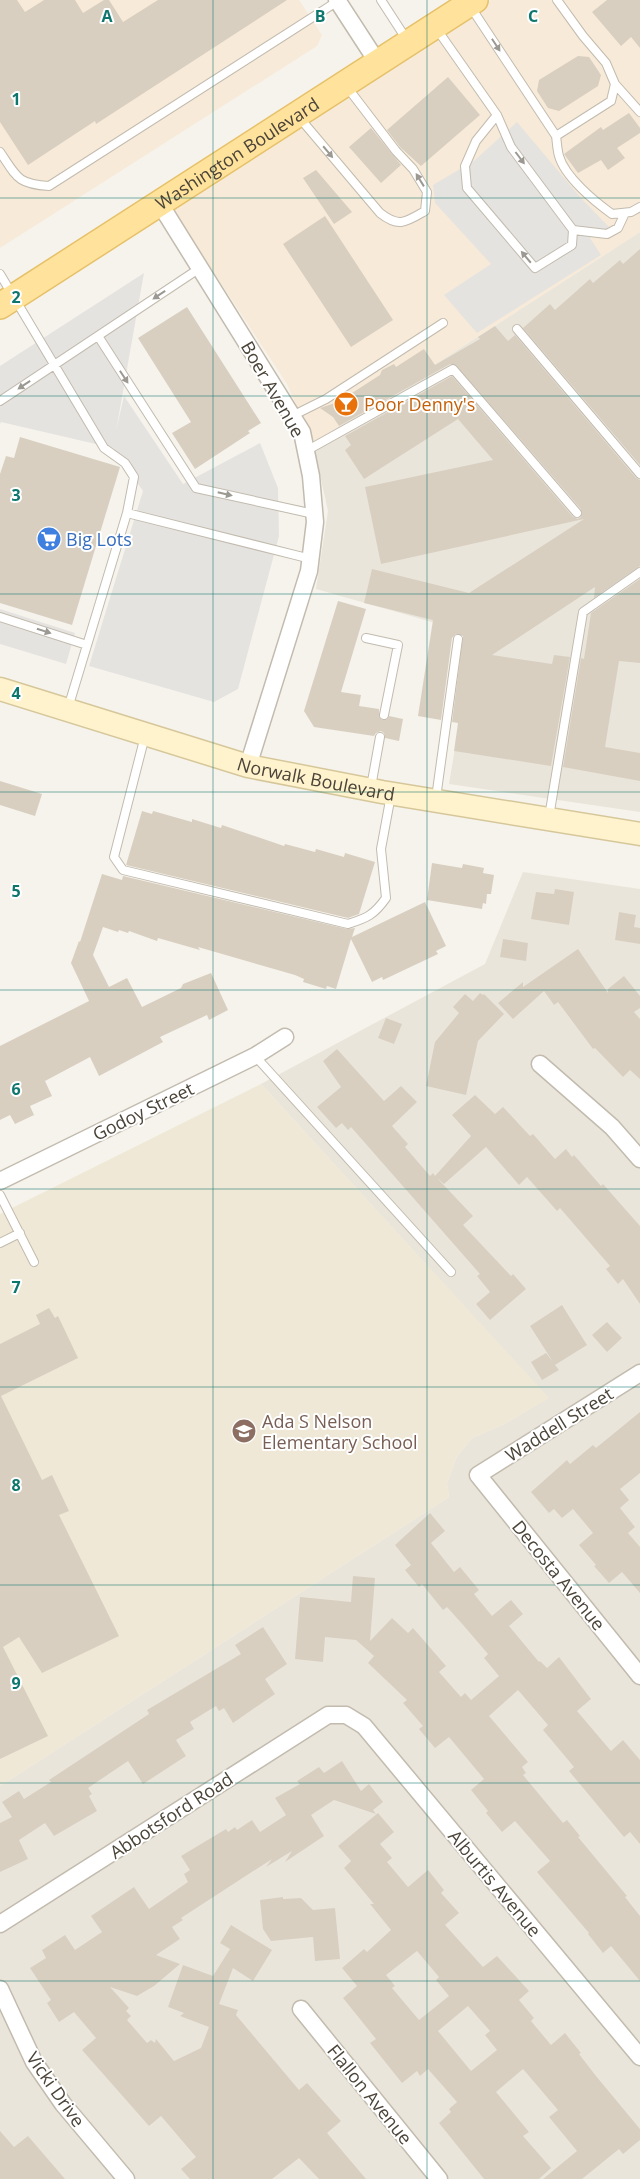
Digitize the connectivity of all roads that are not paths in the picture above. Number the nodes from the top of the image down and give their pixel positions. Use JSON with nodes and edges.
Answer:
{"nodes":[{"id":1,"x":338,"y":0,"type":"edge"},
{"id":2,"x":381,"y":0,"type":"edge"},
{"id":3,"x":557,"y":0,"type":"edge"},
{"id":4,"x":470,"y":1,"type":"edge"},
{"id":5,"x":435,"y":26,"type":"junction"},
{"id":6,"x":409,"y":42,"type":"junction"},
{"id":7,"x":378,"y":63,"type":"junction"},
{"id":8,"x":345,"y":84,"type":"junction"},
{"id":9,"x":615,"y":84,"type":"junction"},
{"id":10,"x":640,"y":112,"type":"edge"},
{"id":11,"x":297,"y":115,"type":"junction"},
{"id":12,"x":497,"y":115,"type":"junction"},
{"id":13,"x":556,"y":136,"type":"junction"},
{"id":14,"x":0,"y":152,"type":"edge"},
{"id":15,"x":160,"y":204,"type":"junction"},
{"id":16,"x":640,"y":207,"type":"edge"},
{"id":17,"x":625,"y":213,"type":"junction"},
{"id":18,"x":574,"y":230,"type":"junction"},
{"id":19,"x":200,"y":268,"type":"junction"},
{"id":20,"x":0,"y":274,"type":"edge"},
{"id":21,"x":7,"y":302,"type":"edge"},
{"id":22,"x":443,"y":323,"type":"dead end"},
{"id":23,"x":517,"y":329,"type":"dead end"},
{"id":24,"x":98,"y":336,"type":"junction"},
{"id":25,"x":55,"y":364,"type":"junction"},
{"id":26,"x":0,"y":401,"type":"edge"},
{"id":27,"x":292,"y":416,"type":"junction"},
{"id":28,"x":306,"y":451,"type":"junction"},
{"id":29,"x":640,"y":474,"type":"edge"},
{"id":30,"x":127,"y":513,"type":"junction"},
{"id":31,"x":577,"y":513,"type":"dead end"},
{"id":32,"x":314,"y":514,"type":"junction"},
{"id":33,"x":311,"y":559,"type":"junction"},
{"id":34,"x":640,"y":572,"type":"edge"},
{"id":35,"x":0,"y":617,"type":"edge"},
{"id":36,"x":366,"y":638,"type":"dead end"},
{"id":37,"x":458,"y":639,"type":"dead end"},
{"id":38,"x":87,"y":645,"type":"junction"},
{"id":39,"x":0,"y":689,"type":"edge"},
{"id":40,"x":67,"y":710,"type":"junction"},
{"id":41,"x":384,"y":715,"type":"dead end"},
{"id":42,"x":145,"y":734,"type":"junction"},
{"id":43,"x":380,"y":737,"type":"dead end"},
{"id":44,"x":248,"y":766,"type":"junction"},
{"id":45,"x":381,"y":791,"type":"junction"},
{"id":46,"x":436,"y":800,"type":"junction"},
{"id":47,"x":548,"y":819,"type":"junction"},
{"id":48,"x":640,"y":834,"type":"edge"},
{"id":49,"x":285,"y":1037,"type":"dead end"},
{"id":50,"x":255,"y":1056,"type":"junction"},
{"id":51,"x":540,"y":1064,"type":"dead end"},
{"id":52,"x":640,"y":1158,"type":"edge"},
{"id":53,"x":0,"y":1181,"type":"edge"},
{"id":54,"x":0,"y":1195,"type":"edge"},
{"id":55,"x":20,"y":1233,"type":"junction"},
{"id":56,"x":0,"y":1243,"type":"edge"},
{"id":57,"x":34,"y":1262,"type":"dead end"},
{"id":58,"x":451,"y":1272,"type":"dead end"},
{"id":59,"x":640,"y":1373,"type":"edge"},
{"id":60,"x":478,"y":1475,"type":"joint"},
{"id":61,"x":640,"y":1676,"type":"edge"},
{"id":62,"x":346,"y":1715,"type":"joint"},
{"id":63,"x":0,"y":1924,"type":"edge"},
{"id":64,"x":0,"y":1990,"type":"edge"},
{"id":65,"x":301,"y":2009,"type":"dead end"},
{"id":66,"x":640,"y":2057,"type":"edge"},
{"id":67,"x":126,"y":2179,"type":"edge"},
{"id":68,"x":439,"y":2179,"type":"edge"}],
"edges":[{"from":1,"to":7,"type":"street"},
{"from":1,"to":14,"type":"lane"},
{"from":2,"to":6,"type":"lane"},
{"from":3,"to":9,"type":"lane"},
{"from":4,"to":5,"type":"main road","name":"Washington Boulevard"},
{"from":4,"to":13,"type":"lane","one_way":true},
{"from":5,"to":6,"type":"main road","name":"Washington Boulevard"},
{"from":5,"to":12,"type":"lane"},
{"from":6,"to":7,"type":"main road","name":"Washington Boulevard"},
{"from":7,"to":8,"type":"main road","name":"Washington Boulevard"},
{"from":8,"to":11,"type":"main road","name":"Washington Boulevard"},
{"from":11,"to":8,"type":"lane","one_way":true},
{"from":9,"to":10,"type":"lane"},
{"from":9,"to":13,"type":"lane"},
{"from":11,"to":15,"type":"main road","name":"Washington Boulevard"},
{"from":12,"to":18,"type":"lane","one_way":true},
{"from":18,"to":12,"type":"lane","one_way":true},
{"from":13,"to":17,"type":"lane"},
{"from":15,"to":19,"type":"street","name":"Boer Avenue"},
{"from":15,"to":21,"type":"main road","name":"Washington Boulevard"},
{"from":16,"to":17,"type":"lane"},
{"from":17,"to":18,"type":"lane"},
{"from":19,"to":24,"type":"lane","one_way":true},
{"from":19,"to":27,"type":"street","name":"Boer Avenue"},
{"from":20,"to":21,"type":"lane"},
{"from":21,"to":25,"type":"lane"},
{"from":22,"to":27,"type":"lane"},
{"from":23,"to":29,"type":"lane"},
{"from":24,"to":25,"type":"lane"},
{"from":24,"to":32,"type":"lane","one_way":true},
{"from":25,"to":26,"type":"lane","one_way":true},
{"from":25,"to":30,"type":"lane"},
{"from":27,"to":28,"type":"street","name":"Boer Avenue"},
{"from":28,"to":31,"type":"lane"},
{"from":28,"to":32,"type":"street","name":"Boer Avenue"},
{"from":30,"to":33,"type":"lane"},
{"from":30,"to":38,"type":"lane"},
{"from":32,"to":33,"type":"street","name":"Boer Avenue"},
{"from":33,"to":44,"type":"street","name":"Boer Avenue"},
{"from":34,"to":47,"type":"lane"},
{"from":35,"to":38,"type":"lane","one_way":true},
{"from":36,"to":41,"type":"lane"},
{"from":37,"to":46,"type":"lane"},
{"from":38,"to":40,"type":"lane"},
{"from":39,"to":40,"type":"main road","name":"Norwalk Boulevard"},
{"from":40,"to":42,"type":"main road","name":"Norwalk Boulevard"},
{"from":42,"to":44,"type":"main road","name":"Norwalk Boulevard"},
{"from":42,"to":45,"type":"lane"},
{"from":43,"to":45,"type":"lane"},
{"from":44,"to":45,"type":"main road","name":"Norwalk Boulevard"},
{"from":45,"to":46,"type":"main road","name":"Norwalk Boulevard"},
{"from":46,"to":47,"type":"main road","name":"Norwalk Boulevard"},
{"from":47,"to":48,"type":"main road","name":"Norwalk Boulevard"},
{"from":49,"to":50,"type":"street","name":"Godoy Street"},
{"from":50,"to":53,"type":"street","name":"Godoy Street"},
{"from":50,"to":58,"type":"lane"},
{"from":51,"to":52,"type":"street"},
{"from":54,"to":55,"type":"lane"},
{"from":55,"to":56,"type":"lane"},
{"from":55,"to":57,"type":"lane"},
{"from":59,"to":60,"type":"street","name":"Waddell Street"},
{"from":60,"to":61,"type":"street","name":"Decosta Avenue"},
{"from":62,"to":63,"type":"street","name":"Abbotsford Road"},
{"from":62,"to":66,"type":"street","name":"Alburtis Avenue"},
{"from":64,"to":67,"type":"street","name":"Vicki Drive"},
{"from":65,"to":68,"type":"street","name":"Flallon Avenue"}]}
